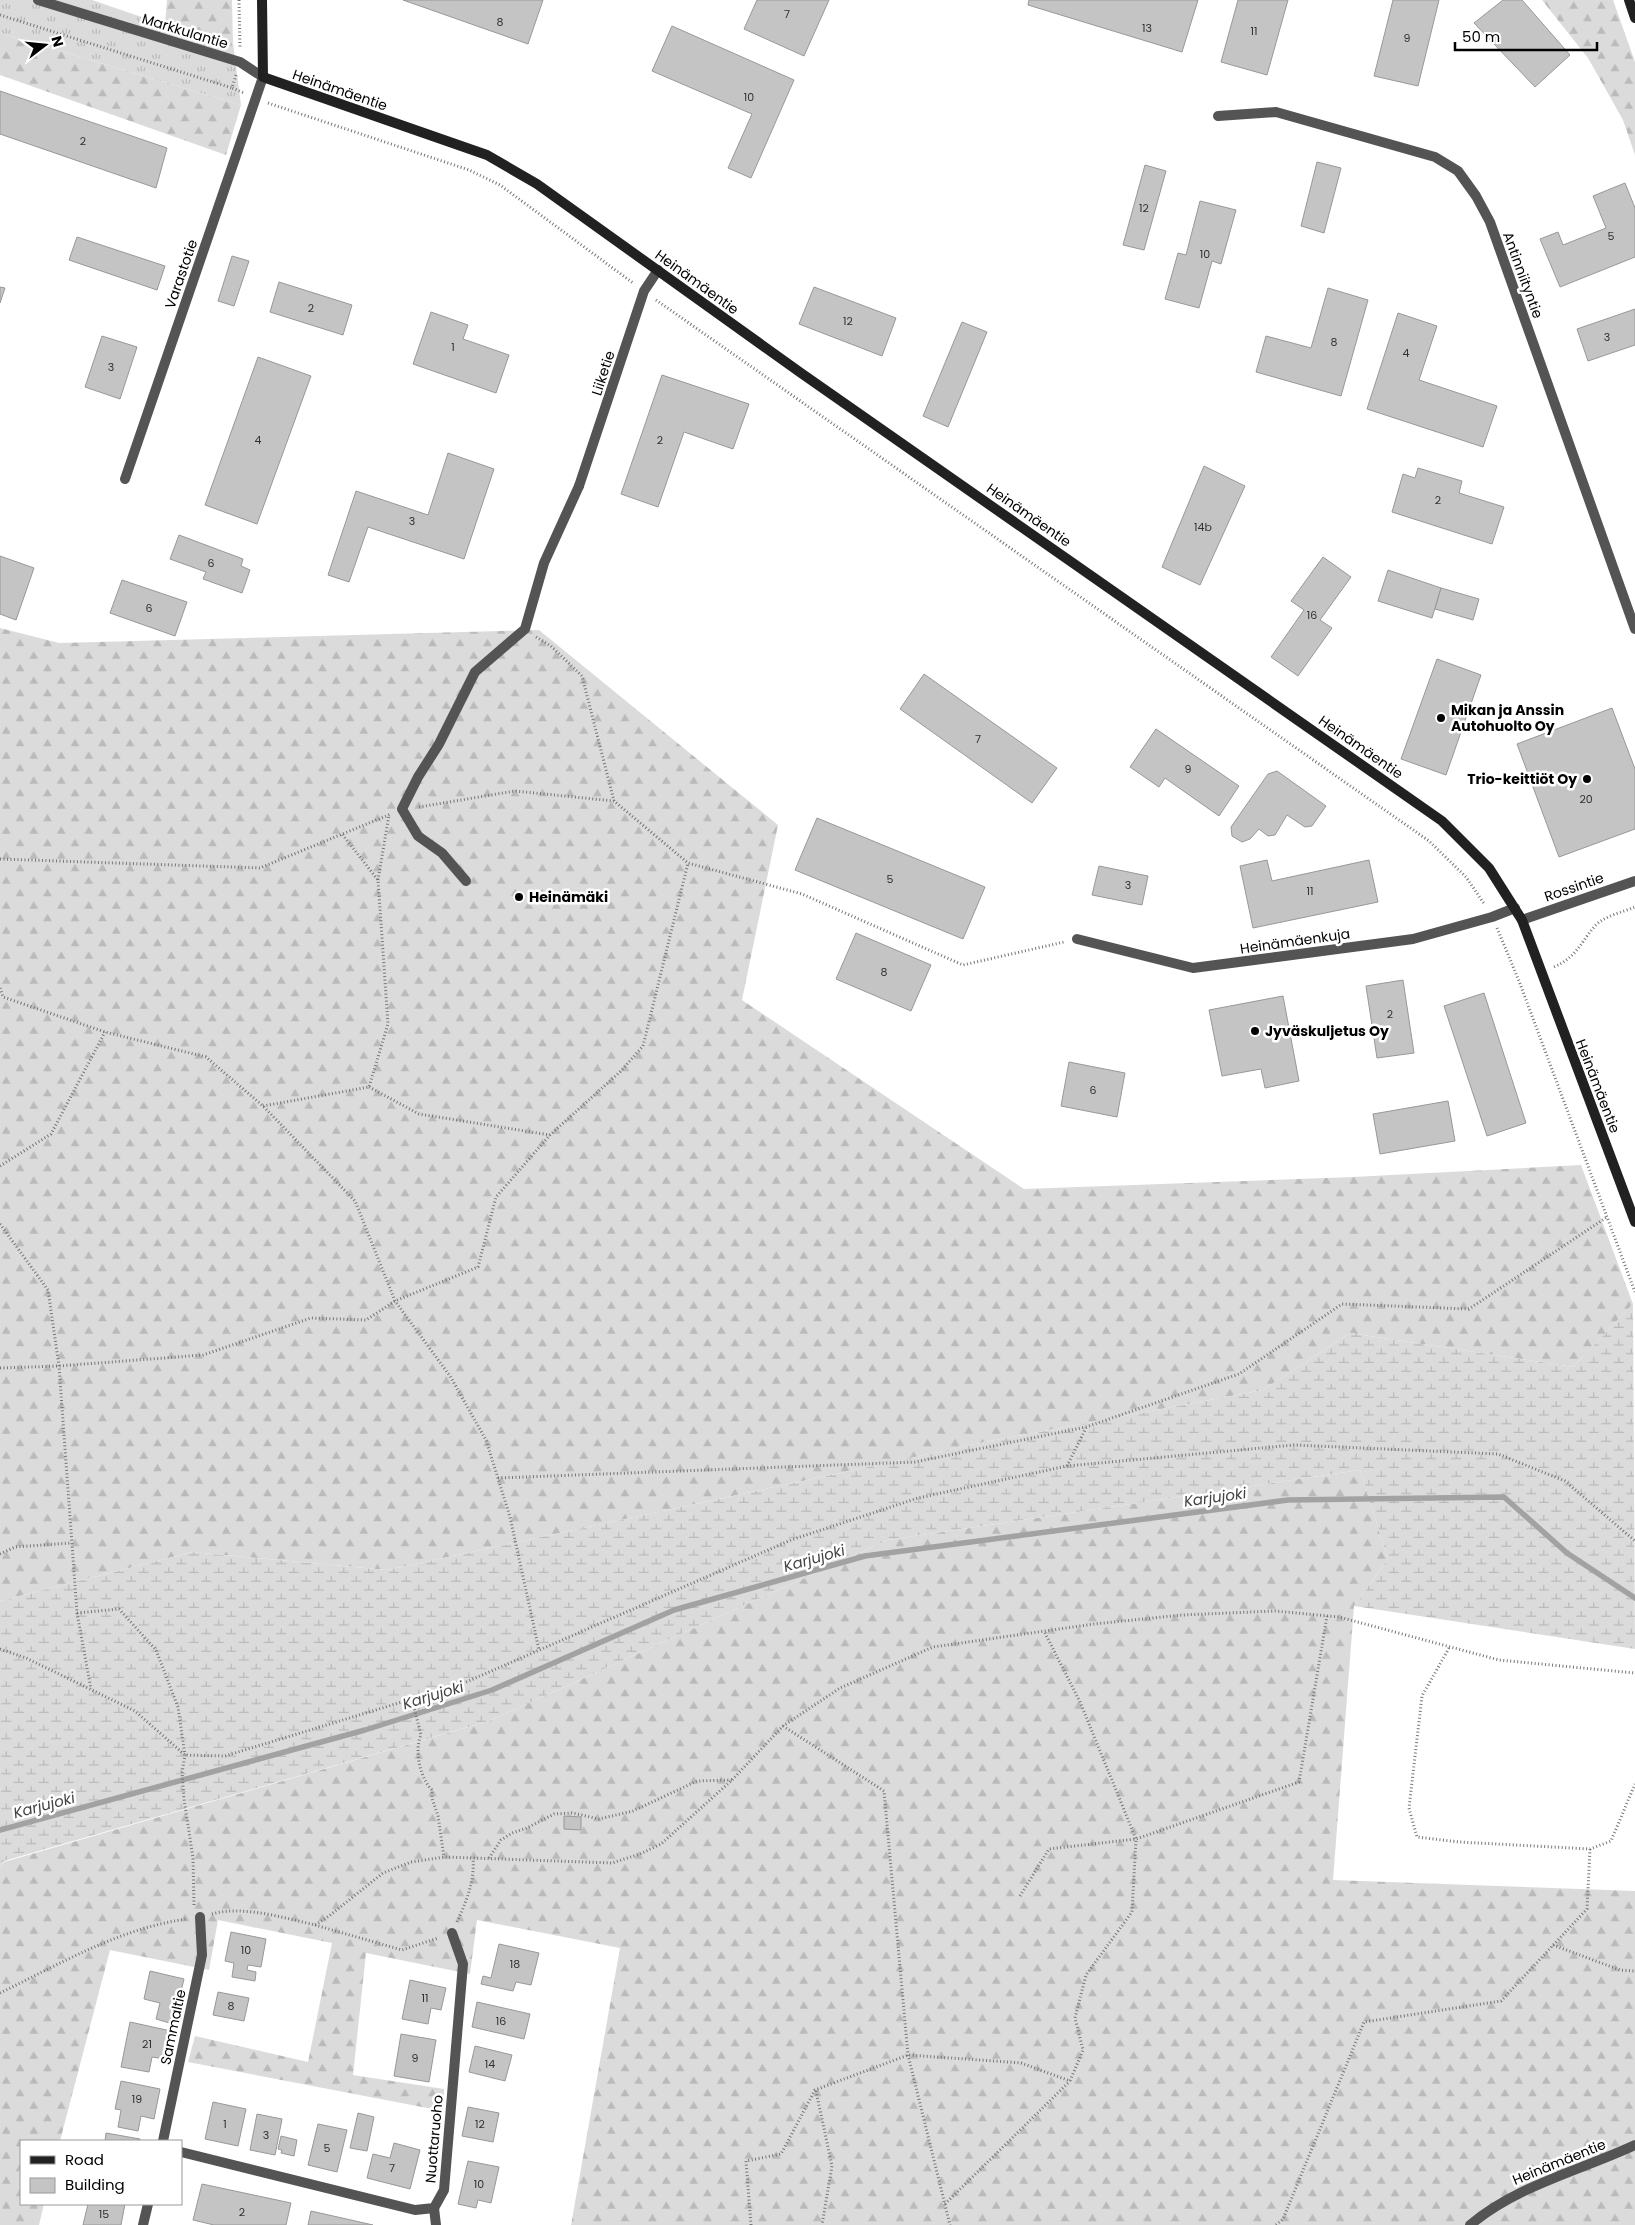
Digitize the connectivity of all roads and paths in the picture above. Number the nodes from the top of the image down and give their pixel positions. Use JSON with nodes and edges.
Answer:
{"nodes":[{"id":1,"x":38,"y":0,"type":"edge"},
{"id":2,"x":239,"y":0,"type":"edge"},
{"id":3,"x":262,"y":0,"type":"edge"},
{"id":4,"x":1629,"y":0,"type":"edge"},
{"id":5,"x":0,"y":15,"type":"edge"},
{"id":6,"x":1635,"y":18,"type":"edge"},
{"id":7,"x":240,"y":62,"type":"junction"},
{"id":8,"x":263,"y":77,"type":"junction"},
{"id":9,"x":232,"y":88,"type":"junction"},
{"id":10,"x":256,"y":99,"type":"junction"},
{"id":11,"x":1218,"y":116,"type":"dead end"},
{"id":12,"x":658,"y":270,"type":"junction"},
{"id":13,"x":644,"y":291,"type":"junction"},
{"id":14,"x":125,"y":479,"type":"dead end"},
{"id":15,"x":525,"y":629,"type":"junction"},
{"id":16,"x":1635,"y":629,"type":"edge"},
{"id":17,"x":614,"y":801,"type":"junction"},
{"id":18,"x":402,"y":809,"type":"junction"},
{"id":19,"x":389,"y":815,"type":"junction"},
{"id":20,"x":342,"y":834,"type":"junction"},
{"id":21,"x":0,"y":859,"type":"edge"},
{"id":22,"x":688,"y":863,"type":"junction"},
{"id":23,"x":378,"y":880,"type":"junction"},
{"id":24,"x":466,"y":881,"type":"dead end"},
{"id":25,"x":1635,"y":881,"type":"edge"},
{"id":26,"x":1635,"y":907,"type":"edge"},
{"id":27,"x":1515,"y":908,"type":"junction"},
{"id":28,"x":1492,"y":917,"type":"junction"},
{"id":29,"x":1522,"y":920,"type":"junction"},
{"id":30,"x":1077,"y":939,"type":"joint"},
{"id":31,"x":1541,"y":972,"type":"junction"},
{"id":32,"x":1519,"y":981,"type":"junction"},
{"id":33,"x":0,"y":988,"type":"edge"},
{"id":34,"x":105,"y":1032,"type":"junction"},
{"id":35,"x":369,"y":1087,"type":"junction"},
{"id":36,"x":263,"y":1106,"type":"junction"},
{"id":37,"x":550,"y":1135,"type":"junction"},
{"id":38,"x":0,"y":1166,"type":"edge"},
{"id":39,"x":1608,"y":1217,"type":"junction"},
{"id":40,"x":1635,"y":1222,"type":"edge"},
{"id":41,"x":0,"y":1224,"type":"edge"},
{"id":42,"x":1635,"y":1292,"type":"edge"},
{"id":43,"x":395,"y":1301,"type":"junction"},
{"id":44,"x":59,"y":1366,"type":"junction"},
{"id":45,"x":0,"y":1368,"type":"edge"},
{"id":46,"x":1086,"y":1427,"type":"junction"},
{"id":47,"x":1067,"y":1466,"type":"junction"},
{"id":48,"x":498,"y":1478,"type":"junction"},
{"id":49,"x":1635,"y":1541,"type":"edge"},
{"id":50,"x":71,"y":1543,"type":"junction"},
{"id":51,"x":0,"y":1554,"type":"edge"},
{"id":52,"x":77,"y":1613,"type":"junction"},
{"id":53,"x":1327,"y":1616,"type":"junction"},
{"id":54,"x":1044,"y":1631,"type":"junction"},
{"id":55,"x":1449,"y":1648,"type":"junction"},
{"id":56,"x":0,"y":1649,"type":"edge"},
{"id":57,"x":539,"y":1650,"type":"junction"},
{"id":58,"x":1635,"y":1673,"type":"edge"},
{"id":59,"x":91,"y":1690,"type":"junction"},
{"id":60,"x":412,"y":1699,"type":"junction"},
{"id":61,"x":784,"y":1726,"type":"junction"},
{"id":62,"x":185,"y":1755,"type":"junction"},
{"id":63,"x":732,"y":1780,"type":"junction"},
{"id":64,"x":1635,"y":1784,"type":"edge"},
{"id":65,"x":1136,"y":1839,"type":"junction"},
{"id":66,"x":1590,"y":1849,"type":"junction"},
{"id":67,"x":444,"y":1858,"type":"junction"},
{"id":68,"x":473,"y":1858,"type":"junction"},
{"id":69,"x":488,"y":1858,"type":"junction"},
{"id":70,"x":1020,"y":1896,"type":"dead end"},
{"id":71,"x":197,"y":1918,"type":"junction"},
{"id":72,"x":315,"y":1925,"type":"junction"},
{"id":73,"x":452,"y":1933,"type":"junction"},
{"id":74,"x":1553,"y":1945,"type":"junction"},
{"id":75,"x":1635,"y":1971,"type":"edge"},
{"id":76,"x":0,"y":1993,"type":"edge"},
{"id":77,"x":908,"y":2055,"type":"junction"},
{"id":78,"x":1070,"y":2081,"type":"junction"},
{"id":79,"x":816,"y":2090,"type":"junction"},
{"id":80,"x":163,"y":2140,"type":"edge"},
{"id":81,"x":1635,"y":2145,"type":"edge"},
{"id":82,"x":182,"y":2152,"type":"edge"},
{"id":83,"x":944,"y":2204,"type":"junction"},
{"id":84,"x":148,"y":2205,"type":"edge"},
{"id":85,"x":434,"y":2208,"type":"junction"},
{"id":86,"x":143,"y":2225,"type":"edge"},
{"id":87,"x":436,"y":2225,"type":"edge"},
{"id":88,"x":751,"y":2225,"type":"edge"},
{"id":89,"x":822,"y":2225,"type":"edge"},
{"id":90,"x":950,"y":2225,"type":"edge"},
{"id":91,"x":1276,"y":2225,"type":"edge"},
{"id":92,"x":1470,"y":2225,"type":"edge"}],
"edges":[{"from":1,"to":7,"type":"street","name":"Markkulantie"},
{"from":2,"to":7,"type":"path"},
{"from":3,"to":8,"type":"street"},
{"from":4,"to":6,"type":"street"},
{"from":5,"to":9,"type":"path"},
{"from":7,"to":8,"type":"street","name":"Markkulantie"},
{"from":7,"to":9,"type":"path"},
{"from":8,"to":10,"type":"street","name":"Varastotie"},
{"from":8,"to":12,"type":"street","name":"Heinämäentie"},
{"from":9,"to":10,"type":"path"},
{"from":10,"to":13,"type":"path"},
{"from":10,"to":14,"type":"street","name":"Varastotie"},
{"from":11,"to":16,"type":"street","name":"Antinniityntie"},
{"from":12,"to":13,"type":"street","name":"Liiketie"},
{"from":12,"to":27,"type":"street","name":"Heinämäentie"},
{"from":13,"to":15,"type":"street","name":"Liiketie"},
{"from":13,"to":28,"type":"path"},
{"from":15,"to":17,"type":"path"},
{"from":15,"to":18,"type":"street"},
{"from":17,"to":18,"type":"path"},
{"from":17,"to":22,"type":"path"},
{"from":18,"to":19,"type":"path"},
{"from":18,"to":24,"type":"street"},
{"from":19,"to":20,"type":"path"},
{"from":19,"to":23,"type":"path"},
{"from":20,"to":21,"type":"path"},
{"from":20,"to":23,"type":"path"},
{"from":22,"to":30,"type":"path"},
{"from":22,"to":37,"type":"path"},
{"from":23,"to":35,"type":"path"},
{"from":25,"to":29,"type":"street","name":"Rossintie"},
{"from":26,"to":31,"type":"path"},
{"from":27,"to":28,"type":"street","name":"Heinämäenkuja"},
{"from":27,"to":29,"type":"street","name":"Heinämäentie"},
{"from":28,"to":30,"type":"street","name":"Heinämäenkuja"},
{"from":28,"to":32,"type":"path"},
{"from":29,"to":31,"type":"street","name":"Heinämäentie"},
{"from":31,"to":32,"type":"path"},
{"from":31,"to":40,"type":"street","name":"Heinämäentie"},
{"from":32,"to":39,"type":"path"},
{"from":33,"to":34,"type":"path"},
{"from":34,"to":36,"type":"path"},
{"from":34,"to":38,"type":"path"},
{"from":35,"to":36,"type":"path"},
{"from":35,"to":37,"type":"path"},
{"from":36,"to":43,"type":"path"},
{"from":37,"to":43,"type":"path"},
{"from":39,"to":42,"type":"path"},
{"from":39,"to":46,"type":"path"},
{"from":41,"to":44,"type":"path"},
{"from":43,"to":44,"type":"path"},
{"from":43,"to":48,"type":"path"},
{"from":44,"to":45,"type":"path"},
{"from":44,"to":50,"type":"path"},
{"from":46,"to":47,"type":"path"},
{"from":46,"to":48,"type":"path"},
{"from":47,"to":49,"type":"path"},
{"from":47,"to":57,"type":"path"},
{"from":48,"to":57,"type":"path"},
{"from":50,"to":51,"type":"path"},
{"from":50,"to":52,"type":"path"},
{"from":52,"to":59,"type":"path"},
{"from":52,"to":62,"type":"path"},
{"from":53,"to":54,"type":"path"},
{"from":53,"to":55,"type":"path"},
{"from":53,"to":65,"type":"path"},
{"from":54,"to":61,"type":"path"},
{"from":54,"to":65,"type":"path"},
{"from":55,"to":58,"type":"path"},
{"from":55,"to":66,"type":"path"},
{"from":56,"to":59,"type":"path"},
{"from":57,"to":60,"type":"path"},
{"from":59,"to":62,"type":"path"},
{"from":60,"to":62,"type":"path"},
{"from":60,"to":67,"type":"path"},
{"from":61,"to":63,"type":"path"},
{"from":61,"to":77,"type":"path"},
{"from":62,"to":71,"type":"path"},
{"from":63,"to":69,"type":"path"},
{"from":63,"to":69,"type":"path"},
{"from":64,"to":66,"type":"path"},
{"from":65,"to":70,"type":"path"},
{"from":65,"to":78,"type":"path"},
{"from":66,"to":74,"type":"path"},
{"from":67,"to":68,"type":"path"},
{"from":67,"to":72,"type":"path"},
{"from":68,"to":69,"type":"path"},
{"from":68,"to":73,"type":"path"},
{"from":71,"to":72,"type":"path"},
{"from":71,"to":76,"type":"path"},
{"from":71,"to":80,"type":"street","name":"Sammaltie"},
{"from":72,"to":73,"type":"path"},
{"from":73,"to":85,"type":"street","name":"Nuottaruoho"},
{"from":74,"to":75,"type":"path"},
{"from":74,"to":91,"type":"path"},
{"from":77,"to":78,"type":"path"},
{"from":77,"to":79,"type":"path"},
{"from":77,"to":83,"type":"path"},
{"from":78,"to":83,"type":"path"},
{"from":79,"to":88,"type":"path"},
{"from":79,"to":89,"type":"path"},
{"from":81,"to":92,"type":"street","name":"Heinämäentie"},
{"from":82,"to":85,"type":"street"},
{"from":83,"to":90,"type":"path"},
{"from":84,"to":86,"type":"street"},
{"from":85,"to":87,"type":"street"}]}
